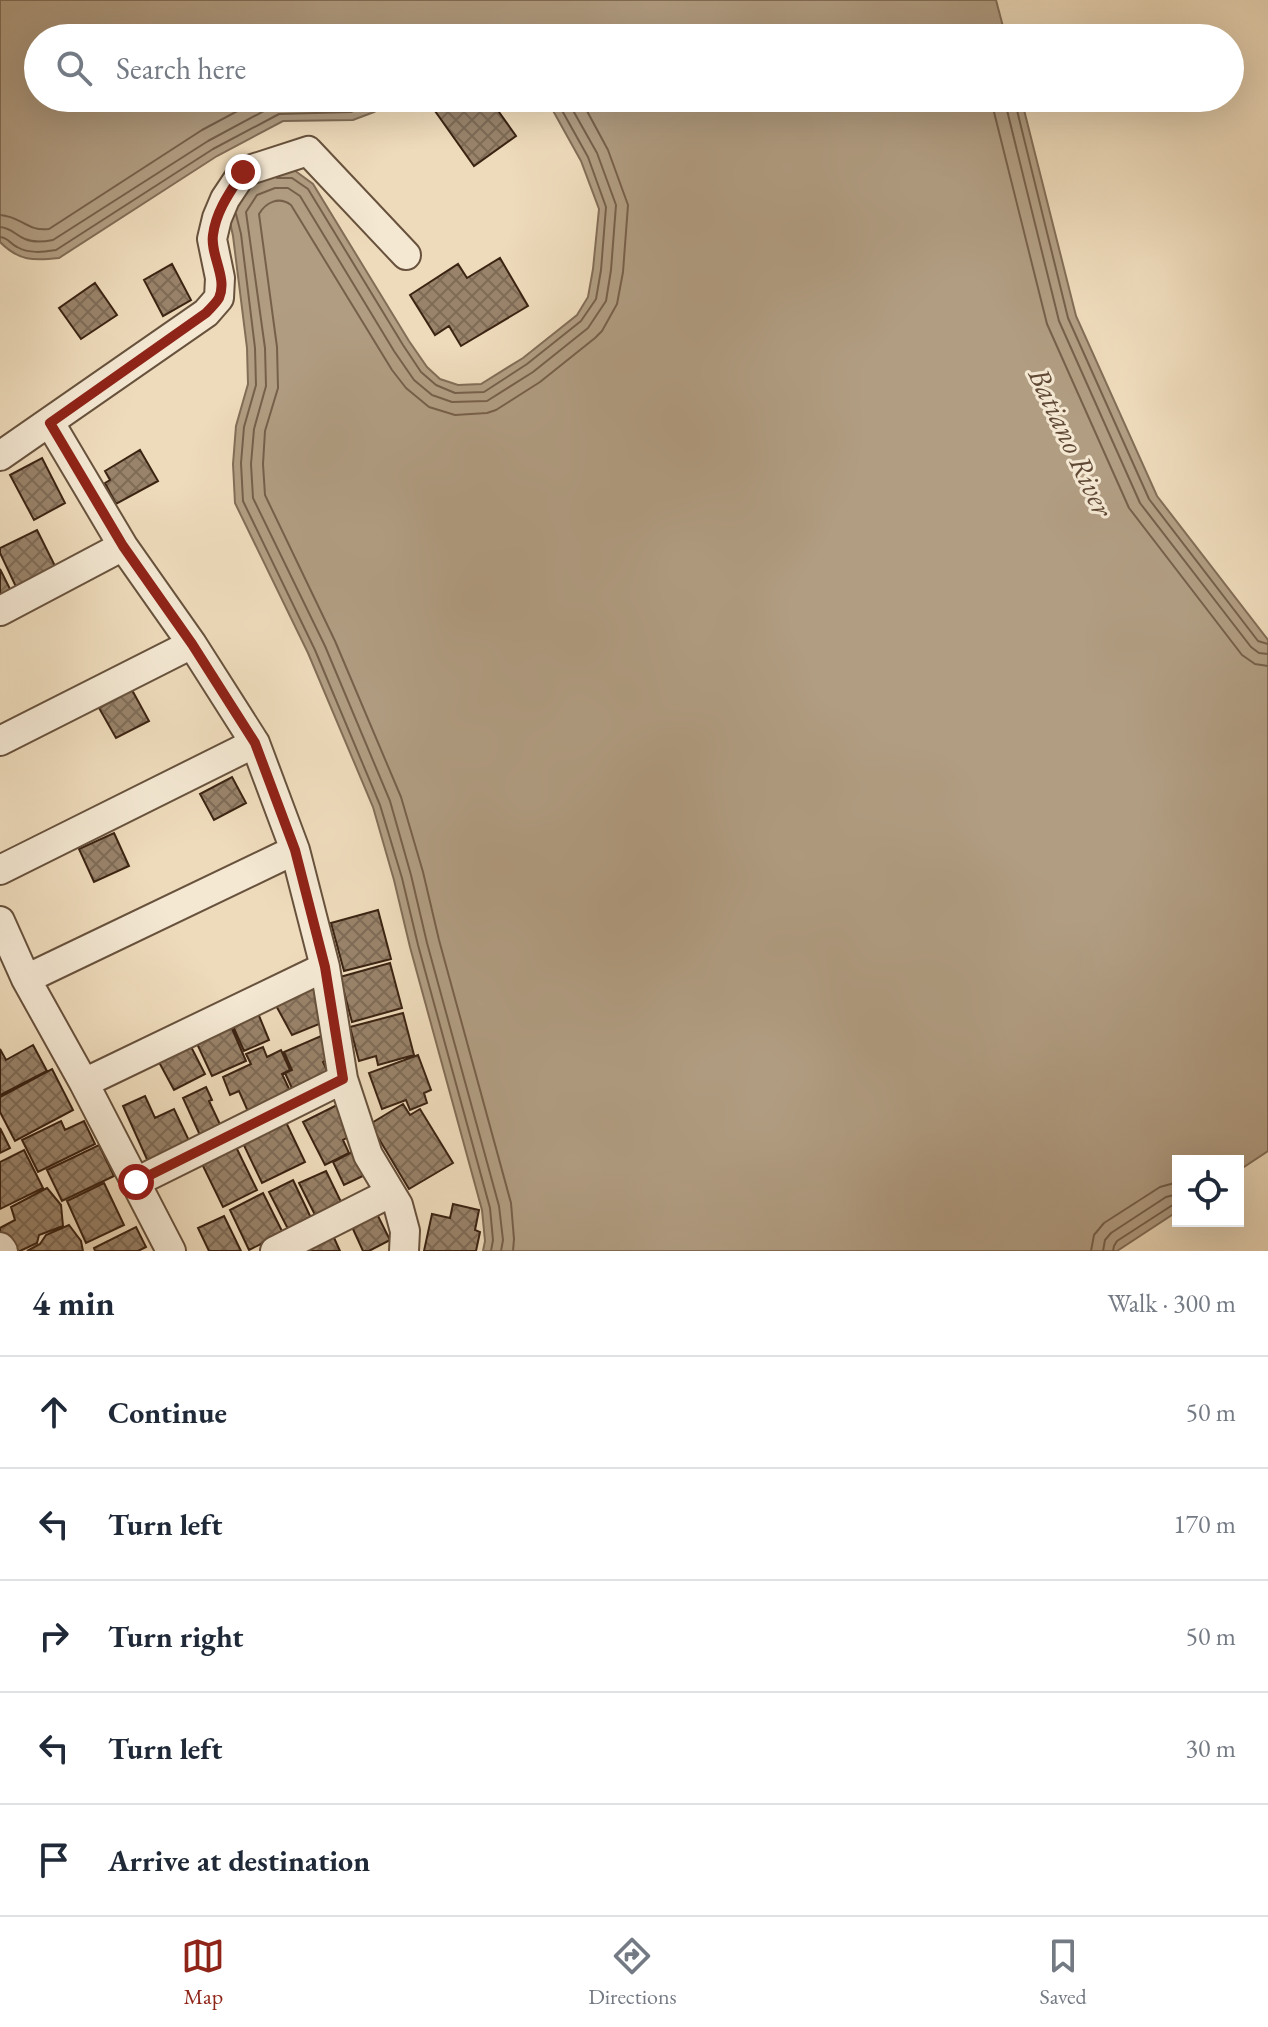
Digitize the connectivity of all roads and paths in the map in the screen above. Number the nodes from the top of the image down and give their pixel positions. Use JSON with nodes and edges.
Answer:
{"nodes":[{"id":1,"x":406,"y":255,"type":"dead end"},
{"id":2,"x":50,"y":423,"type":"junction"},
{"id":3,"x":0,"y":456,"type":"edge"},
{"id":4,"x":123,"y":546,"type":"junction"},
{"id":5,"x":0,"y":611,"type":"edge"},
{"id":6,"x":192,"y":644,"type":"junction"},
{"id":7,"x":0,"y":741,"type":"edge"},
{"id":8,"x":255,"y":743,"type":"junction"},
{"id":9,"x":295,"y":850,"type":"junction"},
{"id":10,"x":0,"y":870,"type":"edge"},
{"id":11,"x":0,"y":921,"type":"edge"},
{"id":12,"x":325,"y":967,"type":"junction"},
{"id":13,"x":26,"y":979,"type":"junction"},
{"id":14,"x":343,"y":1079,"type":"junction"},
{"id":15,"x":84,"y":1083,"type":"junction"},
{"id":16,"x":136,"y":1182,"type":"junction"},
{"id":17,"x":390,"y":1193,"type":"junction"},
{"id":18,"x":171,"y":1251,"type":"edge"},
{"id":19,"x":275,"y":1251,"type":"edge"},
{"id":20,"x":404,"y":1251,"type":"edge"}],
"edges":[{"from":1,"to":2,"type":"street"},
{"from":2,"to":3,"type":"street"},
{"from":2,"to":4,"type":"street"},
{"from":4,"to":5,"type":"street"},
{"from":4,"to":6,"type":"street"},
{"from":6,"to":7,"type":"street"},
{"from":6,"to":8,"type":"street"},
{"from":8,"to":9,"type":"street"},
{"from":8,"to":10,"type":"street"},
{"from":9,"to":12,"type":"street"},
{"from":9,"to":13,"type":"street"},
{"from":11,"to":13,"type":"street"},
{"from":12,"to":14,"type":"street"},
{"from":12,"to":15,"type":"street"},
{"from":13,"to":15,"type":"street"},
{"from":14,"to":16,"type":"street"},
{"from":14,"to":17,"type":"street"},
{"from":15,"to":16,"type":"street"},
{"from":16,"to":18,"type":"street"},
{"from":17,"to":19,"type":"street"},
{"from":17,"to":20,"type":"street"}]}
